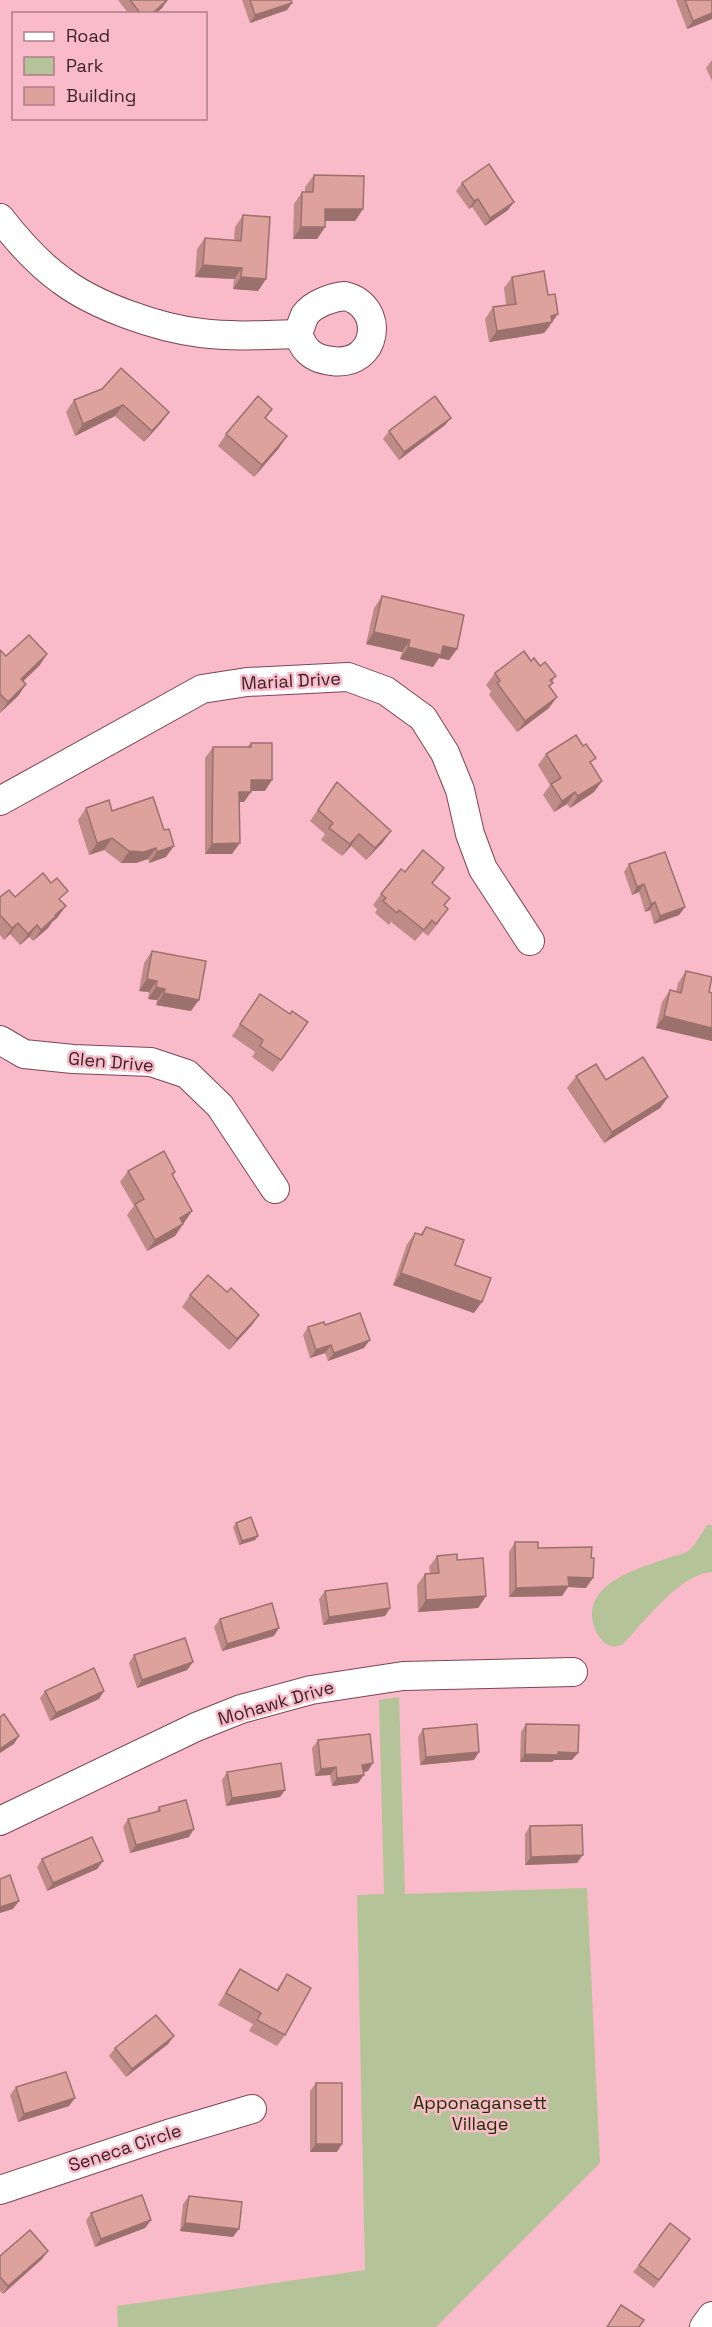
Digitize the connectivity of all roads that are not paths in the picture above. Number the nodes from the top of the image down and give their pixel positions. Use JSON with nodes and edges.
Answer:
{"nodes":[{"id":1,"x":0,"y":218,"type":"edge"},
{"id":2,"x":297,"y":333,"type":"dead end"},
{"id":3,"x":0,"y":801,"type":"edge"},
{"id":4,"x":530,"y":941,"type":"dead end"},
{"id":5,"x":0,"y":1041,"type":"edge"},
{"id":6,"x":274,"y":1189,"type":"dead end"},
{"id":7,"x":573,"y":1672,"type":"dead end"},
{"id":8,"x":0,"y":1821,"type":"edge"},
{"id":9,"x":252,"y":2109,"type":"dead end"},
{"id":10,"x":0,"y":2190,"type":"edge"},
{"id":11,"x":712,"y":2316,"type":"edge"},
{"id":12,"x":704,"y":2327,"type":"edge"}],
"edges":[{"from":1,"to":2,"type":"street"},
{"from":3,"to":4,"type":"street","name":"Marial Drive"},
{"from":5,"to":6,"type":"street","name":"Glen Drive"},
{"from":7,"to":8,"type":"street","name":"Mohawk Drive"},
{"from":9,"to":10,"type":"street","name":"Seneca Circle"},
{"from":11,"to":12,"type":"street"}]}
